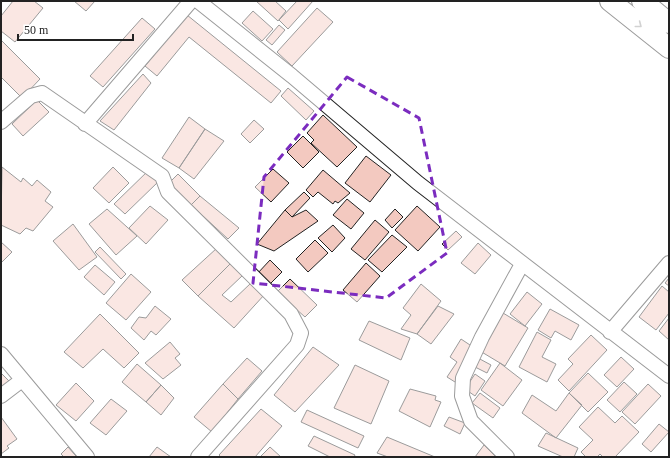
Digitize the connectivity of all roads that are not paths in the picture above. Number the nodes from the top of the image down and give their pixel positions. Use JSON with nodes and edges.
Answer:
{"nodes":[{"id":1,"x":190,"y":1,"type":"edge"},
{"id":2,"x":198,"y":1,"type":"edge"},
{"id":3,"x":610,"y":1,"type":"edge"},
{"id":4,"x":642,"y":1,"type":"edge"},
{"id":5,"x":669,"y":23,"type":"edge"},
{"id":6,"x":669,"y":48,"type":"edge"},
{"id":7,"x":1,"y":122,"type":"edge"},
{"id":8,"x":85,"y":124,"type":"junction"},
{"id":9,"x":669,"y":262,"type":"edge"},
{"id":10,"x":522,"y":264,"type":"junction"},
{"id":11,"x":610,"y":332,"type":"junction"},
{"id":12,"x":1,"y":354,"type":"edge"},
{"id":13,"x":669,"y":376,"type":"edge"},
{"id":14,"x":22,"y":380,"type":"junction"},
{"id":15,"x":1,"y":396,"type":"edge"},
{"id":16,"x":87,"y":457,"type":"edge"},
{"id":17,"x":198,"y":457,"type":"edge"},
{"id":18,"x":507,"y":457,"type":"edge"}],
"edges":[{"from":1,"to":8,"type":"street"},
{"from":2,"to":10,"type":"street"},
{"from":3,"to":6,"type":"main road","one_way":true},
{"from":4,"to":5,"type":"main road"},
{"from":7,"to":8,"type":"street"},
{"from":8,"to":17,"type":"street"},
{"from":9,"to":11,"type":"street"},
{"from":10,"to":11,"type":"street"},
{"from":10,"to":18,"type":"street"},
{"from":11,"to":13,"type":"street"},
{"from":12,"to":14,"type":"street"},
{"from":14,"to":15,"type":"street"},
{"from":14,"to":16,"type":"street"}]}
